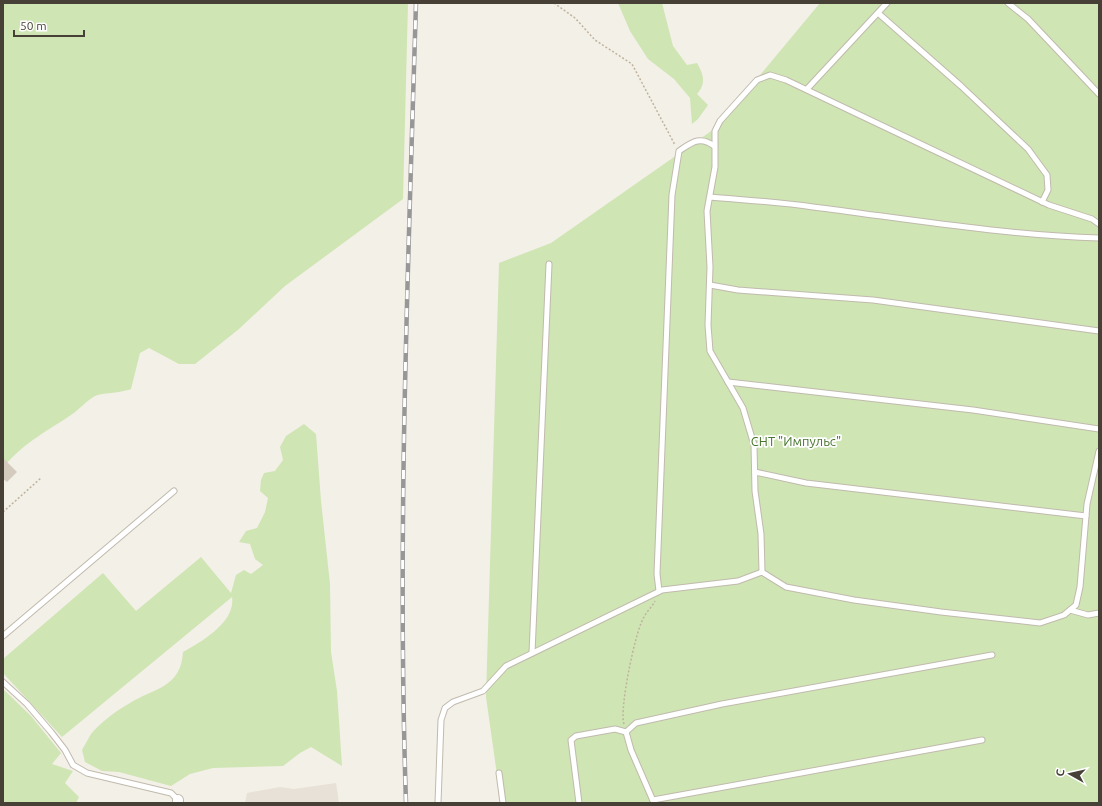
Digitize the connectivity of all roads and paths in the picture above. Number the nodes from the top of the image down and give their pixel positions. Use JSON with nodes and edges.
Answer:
{"nodes":[{"id":1,"x":554,"y":3,"type":"edge"},
{"id":2,"x":888,"y":3,"type":"edge"},
{"id":3,"x":1008,"y":3,"type":"edge"},
{"id":4,"x":878,"y":13,"type":"junction"},
{"id":5,"x":806,"y":90,"type":"junction"},
{"id":6,"x":1099,"y":94,"type":"edge"},
{"id":7,"x":714,"y":146,"type":"junction"},
{"id":8,"x":679,"y":152,"type":"junction"},
{"id":9,"x":710,"y":197,"type":"junction"},
{"id":10,"x":1042,"y":202,"type":"junction"},
{"id":11,"x":1099,"y":224,"type":"edge"},
{"id":12,"x":1099,"y":238,"type":"edge"},
{"id":13,"x":548,"y":264,"type":"dead end"},
{"id":14,"x":710,"y":285,"type":"junction"},
{"id":15,"x":1099,"y":331,"type":"edge"},
{"id":16,"x":728,"y":382,"type":"junction"},
{"id":17,"x":1099,"y":429,"type":"edge"},
{"id":18,"x":1099,"y":451,"type":"edge"},
{"id":19,"x":1098,"y":463,"type":"edge"},
{"id":20,"x":755,"y":472,"type":"junction"},
{"id":21,"x":41,"y":478,"type":"dead end"},
{"id":22,"x":174,"y":491,"type":"dead end"},
{"id":23,"x":3,"y":512,"type":"edge"},
{"id":24,"x":1086,"y":516,"type":"junction"},
{"id":25,"x":762,"y":572,"type":"junction"},
{"id":26,"x":659,"y":591,"type":"junction"},
{"id":27,"x":1070,"y":610,"type":"junction"},
{"id":28,"x":1099,"y":613,"type":"edge"},
{"id":29,"x":3,"y":636,"type":"edge"},
{"id":30,"x":532,"y":653,"type":"junction"},
{"id":31,"x":992,"y":655,"type":"dead end"},
{"id":32,"x":3,"y":682,"type":"edge"},
{"id":33,"x":626,"y":732,"type":"junction"},
{"id":34,"x":982,"y":740,"type":"dead end"},
{"id":35,"x":499,"y":773,"type":"dead end"},
{"id":36,"x":178,"y":802,"type":"edge"},
{"id":37,"x":653,"y":802,"type":"edge"},
{"id":38,"x":438,"y":803,"type":"edge"},
{"id":39,"x":503,"y":803,"type":"edge"},
{"id":40,"x":579,"y":803,"type":"edge"}],
"edges":[{"from":1,"to":8,"type":"path"},
{"from":2,"to":4,"type":"lane"},
{"from":3,"to":6,"type":"lane"},
{"from":4,"to":5,"type":"lane"},
{"from":4,"to":10,"type":"lane"},
{"from":5,"to":7,"type":"lane"},
{"from":5,"to":10,"type":"lane"},
{"from":7,"to":8,"type":"lane"},
{"from":7,"to":9,"type":"lane"},
{"from":8,"to":26,"type":"lane"},
{"from":9,"to":12,"type":"lane"},
{"from":9,"to":14,"type":"lane"},
{"from":10,"to":11,"type":"lane"},
{"from":13,"to":30,"type":"lane"},
{"from":14,"to":15,"type":"lane"},
{"from":14,"to":16,"type":"lane"},
{"from":16,"to":17,"type":"lane"},
{"from":16,"to":20,"type":"lane"},
{"from":18,"to":19,"type":"lane"},
{"from":19,"to":24,"type":"lane"},
{"from":20,"to":24,"type":"lane"},
{"from":20,"to":25,"type":"lane"},
{"from":21,"to":23,"type":"path"},
{"from":22,"to":29,"type":"lane"},
{"from":24,"to":27,"type":"lane"},
{"from":25,"to":26,"type":"lane"},
{"from":25,"to":27,"type":"lane"},
{"from":26,"to":30,"type":"lane"},
{"from":26,"to":33,"type":"path"},
{"from":27,"to":28,"type":"lane"},
{"from":30,"to":38,"type":"lane"},
{"from":31,"to":33,"type":"lane"},
{"from":32,"to":36,"type":"lane"},
{"from":33,"to":37,"type":"lane"},
{"from":33,"to":40,"type":"lane"},
{"from":34,"to":37,"type":"lane"},
{"from":35,"to":39,"type":"lane"}]}
